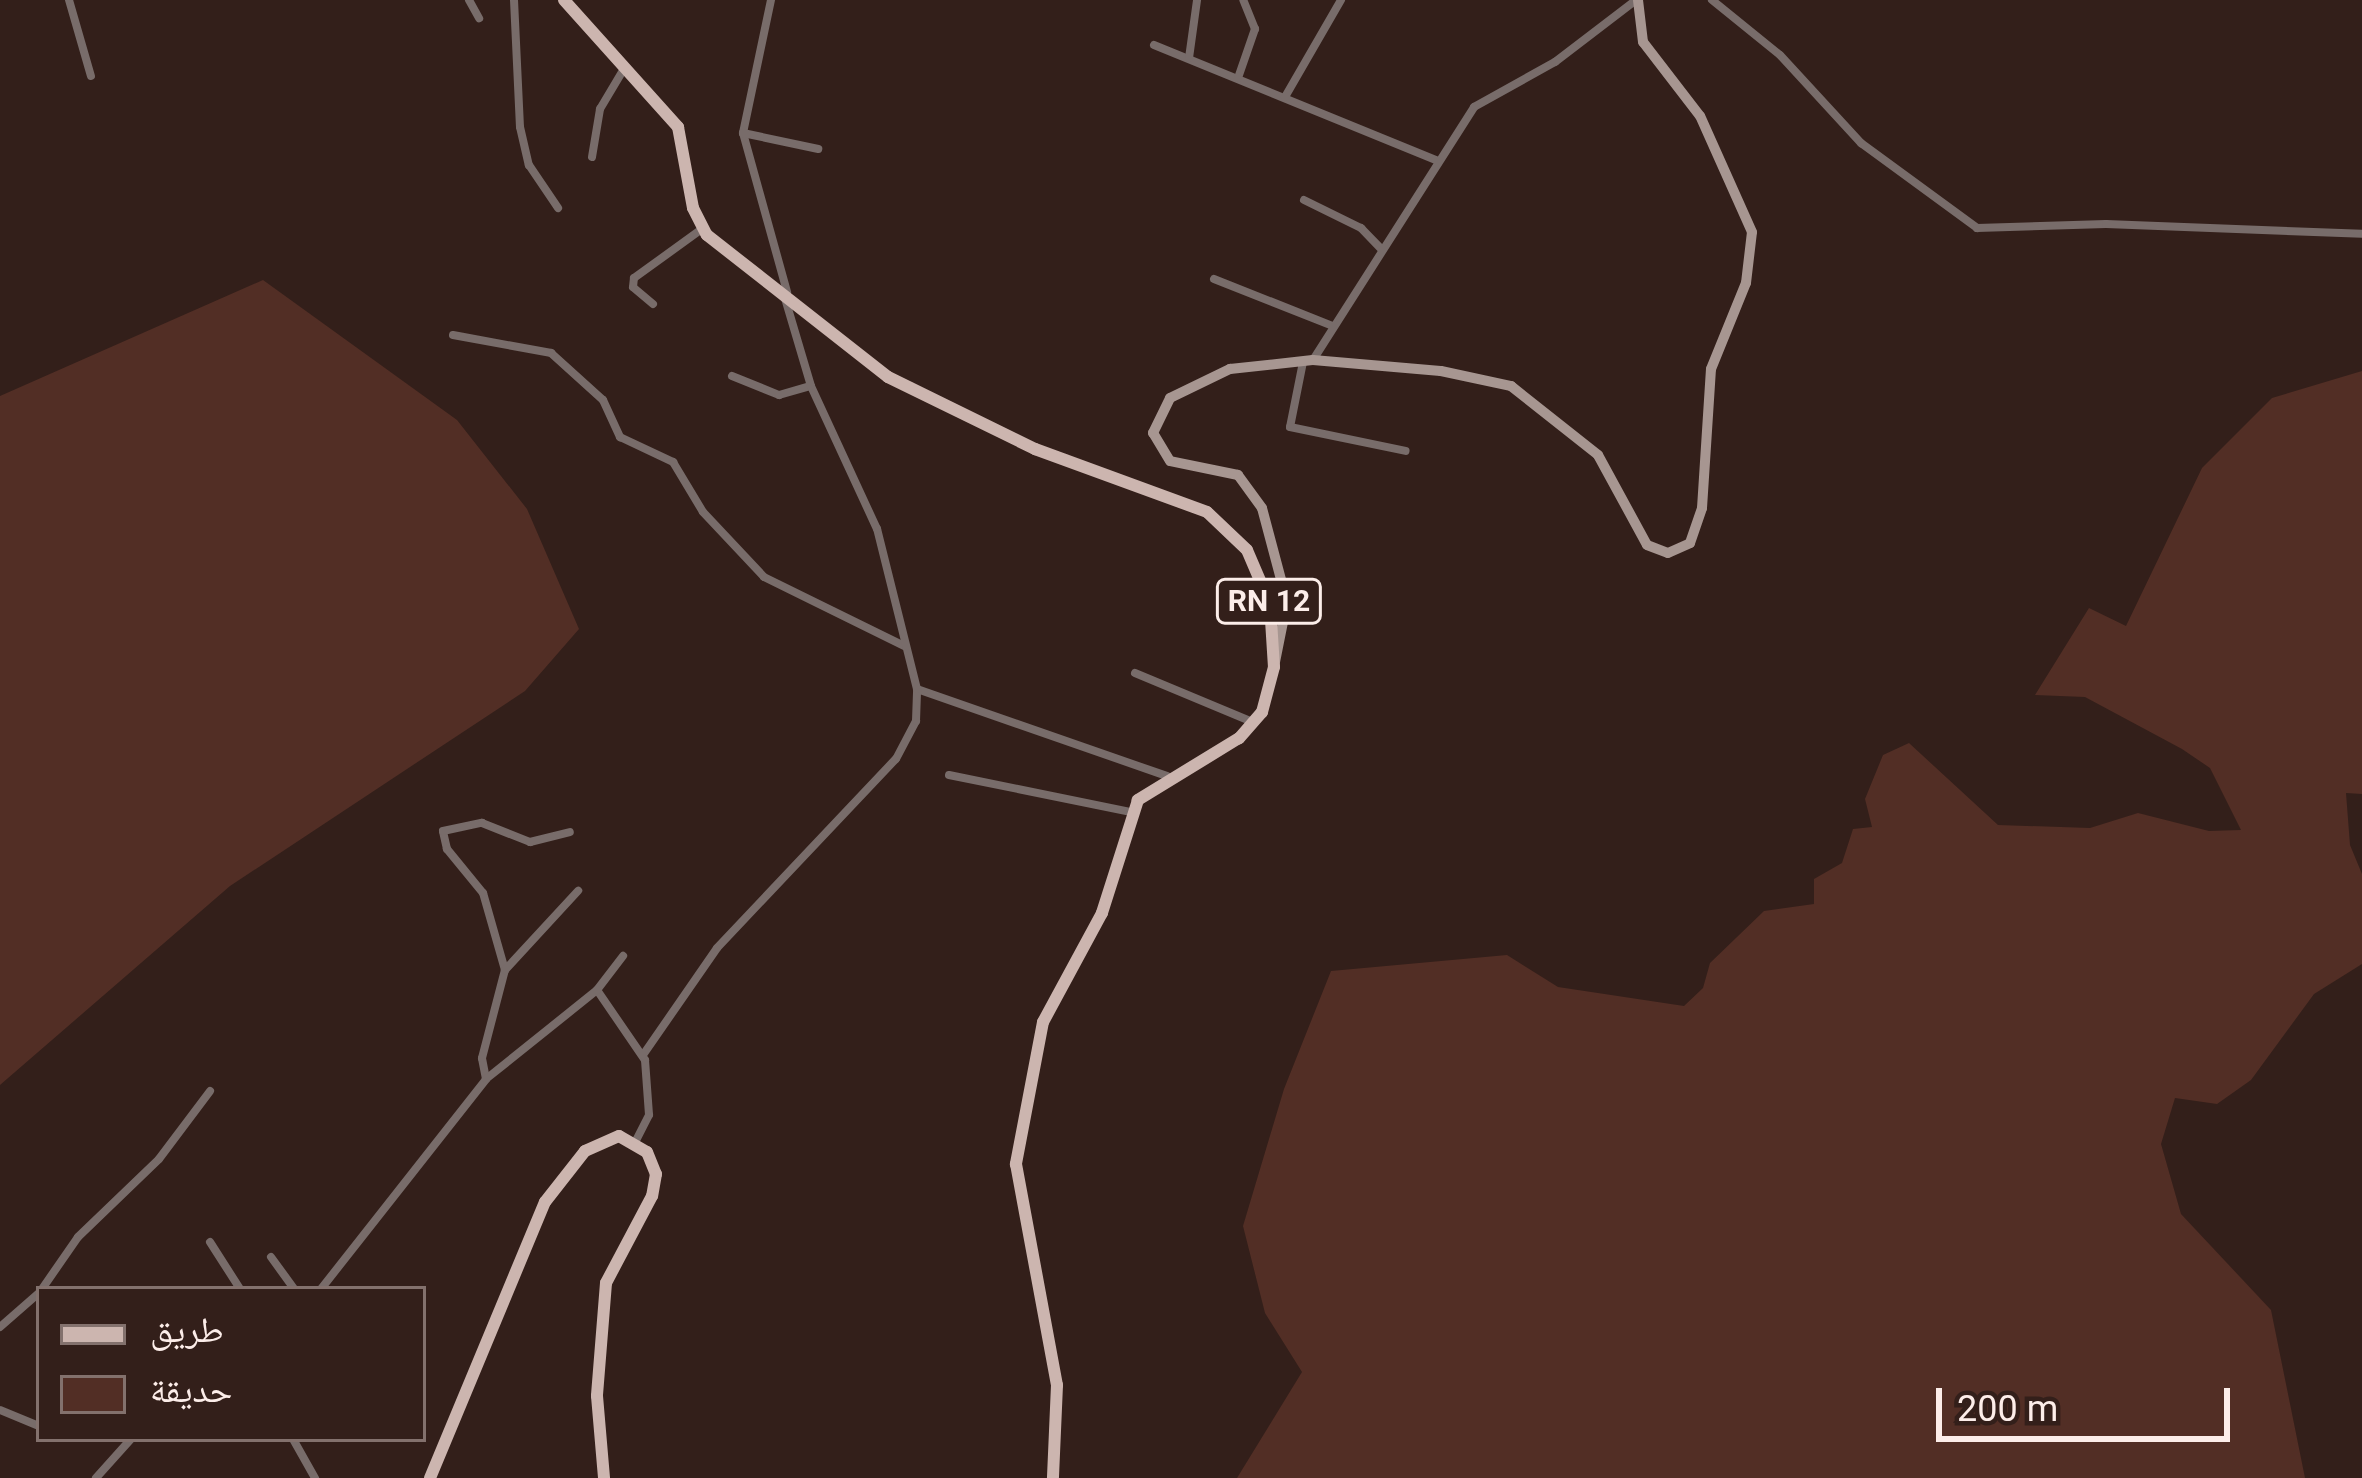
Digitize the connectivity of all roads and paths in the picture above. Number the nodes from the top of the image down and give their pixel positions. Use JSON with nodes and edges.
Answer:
{"nodes":[{"id":1,"x":69,"y":0,"type":"edge"},
{"id":2,"x":469,"y":0,"type":"edge"},
{"id":3,"x":514,"y":0,"type":"edge"},
{"id":4,"x":564,"y":0,"type":"edge"},
{"id":5,"x":770,"y":0,"type":"edge"},
{"id":6,"x":1197,"y":0,"type":"edge"},
{"id":7,"x":1243,"y":0,"type":"edge"},
{"id":8,"x":1341,"y":0,"type":"edge"},
{"id":9,"x":1637,"y":0,"type":"edge"},
{"id":10,"x":1712,"y":0,"type":"edge"},
{"id":11,"x":479,"y":18,"type":"dead end"},
{"id":12,"x":1154,"y":45,"type":"dead end"},
{"id":13,"x":1189,"y":58,"type":"junction"},
{"id":14,"x":626,"y":66,"type":"junction"},
{"id":15,"x":91,"y":76,"type":"dead end"},
{"id":16,"x":1238,"y":78,"type":"junction"},
{"id":17,"x":1285,"y":98,"type":"junction"},
{"id":18,"x":743,"y":133,"type":"junction"},
{"id":19,"x":818,"y":149,"type":"dead end"},
{"id":20,"x":592,"y":157,"type":"dead end"},
{"id":21,"x":1436,"y":160,"type":"junction"},
{"id":22,"x":1304,"y":200,"type":"dead end"},
{"id":23,"x":558,"y":208,"type":"dead end"},
{"id":24,"x":702,"y":229,"type":"junction"},
{"id":25,"x":2362,"y":234,"type":"edge"},
{"id":26,"x":1381,"y":249,"type":"junction"},
{"id":27,"x":1214,"y":278,"type":"dead end"},
{"id":28,"x":785,"y":291,"type":"junction"},
{"id":29,"x":653,"y":304,"type":"dead end"},
{"id":30,"x":1334,"y":326,"type":"junction"},
{"id":31,"x":453,"y":335,"type":"dead end"},
{"id":32,"x":1308,"y":360,"type":"junction"},
{"id":33,"x":732,"y":376,"type":"dead end"},
{"id":34,"x":811,"y":386,"type":"junction"},
{"id":35,"x":1406,"y":451,"type":"dead end"},
{"id":36,"x":905,"y":646,"type":"junction"},
{"id":37,"x":1274,"y":668,"type":"junction"},
{"id":38,"x":1135,"y":673,"type":"dead end"},
{"id":39,"x":917,"y":689,"type":"junction"},
{"id":40,"x":1254,"y":722,"type":"junction"},
{"id":41,"x":950,"y":775,"type":"dead end"},
{"id":42,"x":1167,"y":776,"type":"junction"},
{"id":43,"x":1131,"y":812,"type":"junction"},
{"id":44,"x":571,"y":832,"type":"dead end"},
{"id":45,"x":578,"y":891,"type":"dead end"},
{"id":46,"x":622,"y":956,"type":"dead end"},
{"id":47,"x":505,"y":970,"type":"junction"},
{"id":48,"x":597,"y":990,"type":"junction"},
{"id":49,"x":643,"y":1055,"type":"junction"},
{"id":50,"x":486,"y":1079,"type":"junction"},
{"id":51,"x":209,"y":1091,"type":"dead end"},
{"id":52,"x":635,"y":1142,"type":"junction"},
{"id":53,"x":210,"y":1242,"type":"dead end"},
{"id":54,"x":271,"y":1257,"type":"dead end"},
{"id":55,"x":44,"y":1286,"type":"edge"},
{"id":56,"x":238,"y":1286,"type":"edge"},
{"id":57,"x":292,"y":1286,"type":"edge"},
{"id":58,"x":323,"y":1286,"type":"edge"},
{"id":59,"x":36,"y":1295,"type":"edge"},
{"id":60,"x":0,"y":1327,"type":"edge"},
{"id":61,"x":0,"y":1410,"type":"edge"},
{"id":62,"x":36,"y":1425,"type":"edge"},
{"id":63,"x":128,"y":1442,"type":"edge"},
{"id":64,"x":294,"y":1442,"type":"edge"},
{"id":65,"x":96,"y":1478,"type":"edge"},
{"id":66,"x":316,"y":1478,"type":"edge"},
{"id":67,"x":430,"y":1478,"type":"edge"},
{"id":68,"x":604,"y":1478,"type":"edge"},
{"id":69,"x":1053,"y":1478,"type":"edge"}],
"edges":[{"from":1,"to":15,"type":"street"},
{"from":2,"to":11,"type":"street"},
{"from":3,"to":23,"type":"street"},
{"from":4,"to":14,"type":"main road"},
{"from":5,"to":18,"type":"street"},
{"from":6,"to":13,"type":"street"},
{"from":7,"to":16,"type":"street"},
{"from":8,"to":17,"type":"street"},
{"from":9,"to":21,"type":"street"},
{"from":9,"to":32,"type":"main road"},
{"from":10,"to":25,"type":"street"},
{"from":12,"to":13,"type":"street"},
{"from":13,"to":16,"type":"street"},
{"from":14,"to":20,"type":"street"},
{"from":14,"to":24,"type":"main road"},
{"from":16,"to":17,"type":"street"},
{"from":17,"to":21,"type":"street"},
{"from":18,"to":19,"type":"street"},
{"from":18,"to":28,"type":"street"},
{"from":21,"to":26,"type":"street"},
{"from":22,"to":26,"type":"street"},
{"from":24,"to":28,"type":"main road","number":"RN 12"},
{"from":24,"to":29,"type":"street"},
{"from":26,"to":30,"type":"street"},
{"from":27,"to":30,"type":"street"},
{"from":28,"to":34,"type":"street"},
{"from":28,"to":37,"type":"main road","number":"RN 12"},
{"from":30,"to":32,"type":"street"},
{"from":31,"to":36,"type":"street"},
{"from":32,"to":35,"type":"street"},
{"from":32,"to":37,"type":"main road"},
{"from":33,"to":34,"type":"street"},
{"from":34,"to":36,"type":"street"},
{"from":36,"to":39,"type":"street"},
{"from":37,"to":40,"type":"main road","number":"RN 12"},
{"from":38,"to":40,"type":"street"},
{"from":39,"to":42,"type":"street"},
{"from":39,"to":49,"type":"street"},
{"from":40,"to":42,"type":"main road"},
{"from":41,"to":43,"type":"street"},
{"from":42,"to":43,"type":"main road"},
{"from":43,"to":69,"type":"main road"},
{"from":44,"to":47,"type":"street"},
{"from":45,"to":47,"type":"street"},
{"from":46,"to":48,"type":"street"},
{"from":47,"to":50,"type":"street"},
{"from":48,"to":49,"type":"street"},
{"from":48,"to":50,"type":"street"},
{"from":49,"to":52,"type":"street"},
{"from":50,"to":58,"type":"street"},
{"from":51,"to":55,"type":"street"},
{"from":52,"to":67,"type":"main road"},
{"from":52,"to":68,"type":"main road"},
{"from":53,"to":56,"type":"street"},
{"from":54,"to":57,"type":"street"},
{"from":59,"to":60,"type":"street"},
{"from":61,"to":62,"type":"street"},
{"from":63,"to":65,"type":"street"},
{"from":64,"to":66,"type":"street"}]}
